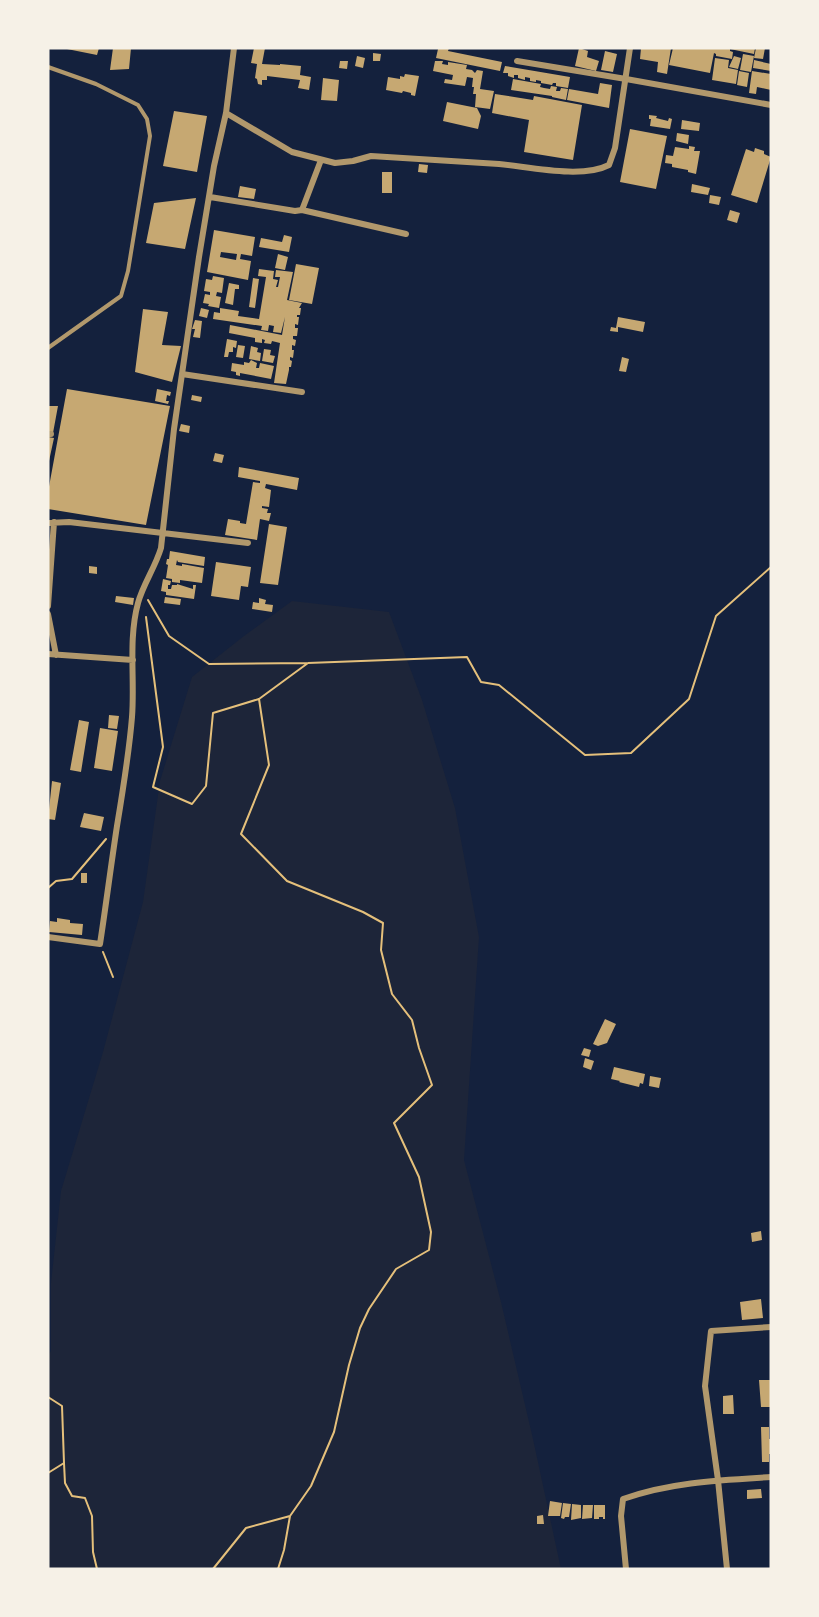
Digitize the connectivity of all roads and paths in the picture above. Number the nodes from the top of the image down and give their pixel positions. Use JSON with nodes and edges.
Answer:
{"nodes":[{"id":1,"x":234,"y":48,"type":"edge"},
{"id":2,"x":630,"y":48,"type":"edge"},
{"id":3,"x":517,"y":61,"type":"dead end"},
{"id":4,"x":48,"y":67,"type":"edge"},
{"id":5,"x":626,"y":78,"type":"junction"},
{"id":6,"x":771,"y":105,"type":"edge"},
{"id":7,"x":226,"y":113,"type":"junction"},
{"id":8,"x":321,"y":160,"type":"junction"},
{"id":9,"x":210,"y":197,"type":"junction"},
{"id":10,"x":302,"y":210,"type":"junction"},
{"id":11,"x":406,"y":234,"type":"dead end"},
{"id":12,"x":48,"y":348,"type":"edge"},
{"id":13,"x":182,"y":374,"type":"junction"},
{"id":14,"x":302,"y":392,"type":"dead end"},
{"id":15,"x":51,"y":522,"type":"edge"},
{"id":16,"x":163,"y":533,"type":"junction"},
{"id":17,"x":248,"y":543,"type":"dead end"},
{"id":18,"x":771,"y":567,"type":"edge"},
{"id":19,"x":142,"y":590,"type":"junction"},
{"id":20,"x":48,"y":606,"type":"edge"},
{"id":21,"x":145,"y":613,"type":"dead end"},
{"id":22,"x":48,"y":614,"type":"edge"},
{"id":23,"x":48,"y":654,"type":"edge"},
{"id":24,"x":56,"y":655,"type":"junction"},
{"id":25,"x":132,"y":660,"type":"junction"},
{"id":26,"x":309,"y":663,"type":"junction"},
{"id":27,"x":259,"y":699,"type":"junction"},
{"id":28,"x":117,"y":825,"type":"junction"},
{"id":29,"x":48,"y":888,"type":"edge"},
{"id":30,"x":48,"y":937,"type":"edge"},
{"id":31,"x":100,"y":944,"type":"junction"},
{"id":32,"x":113,"y":977,"type":"dead end"},
{"id":33,"x":771,"y":1327,"type":"edge"},
{"id":34,"x":48,"y":1397,"type":"edge"},
{"id":35,"x":64,"y":1463,"type":"junction"},
{"id":36,"x":48,"y":1473,"type":"edge"},
{"id":37,"x":771,"y":1477,"type":"edge"},
{"id":38,"x":718,"y":1480,"type":"junction"},
{"id":39,"x":290,"y":1516,"type":"junction"},
{"id":40,"x":97,"y":1569,"type":"edge"},
{"id":41,"x":213,"y":1569,"type":"edge"},
{"id":42,"x":278,"y":1569,"type":"edge"},
{"id":43,"x":626,"y":1569,"type":"edge"},
{"id":44,"x":727,"y":1569,"type":"edge"}],
"edges":[{"from":1,"to":7,"type":"street"},
{"from":2,"to":5,"type":"street"},
{"from":3,"to":5,"type":"street"},
{"from":4,"to":12,"type":"lane"},
{"from":5,"to":6,"type":"street"},
{"from":5,"to":8,"type":"street"},
{"from":7,"to":8,"type":"street"},
{"from":7,"to":9,"type":"street"},
{"from":8,"to":10,"type":"street"},
{"from":9,"to":10,"type":"street"},
{"from":9,"to":13,"type":"street"},
{"from":10,"to":11,"type":"street"},
{"from":13,"to":14,"type":"street"},
{"from":13,"to":16,"type":"street"},
{"from":15,"to":16,"type":"street"},
{"from":15,"to":20,"type":"street"},
{"from":16,"to":17,"type":"street"},
{"from":16,"to":19,"type":"street"},
{"from":18,"to":26,"type":"path"},
{"from":19,"to":25,"type":"street"},
{"from":19,"to":26,"type":"path"},
{"from":21,"to":27,"type":"path"},
{"from":22,"to":24,"type":"street"},
{"from":23,"to":24,"type":"street"},
{"from":24,"to":25,"type":"street"},
{"from":25,"to":28,"type":"street"},
{"from":26,"to":27,"type":"path"},
{"from":27,"to":39,"type":"path"},
{"from":28,"to":29,"type":"path"},
{"from":28,"to":31,"type":"street"},
{"from":30,"to":31,"type":"street"},
{"from":31,"to":32,"type":"path"},
{"from":33,"to":38,"type":"street"},
{"from":34,"to":35,"type":"path"},
{"from":35,"to":36,"type":"path"},
{"from":35,"to":40,"type":"path"},
{"from":37,"to":38,"type":"street"},
{"from":38,"to":43,"type":"street"},
{"from":38,"to":44,"type":"street"},
{"from":39,"to":41,"type":"path"},
{"from":39,"to":42,"type":"path"}]}
